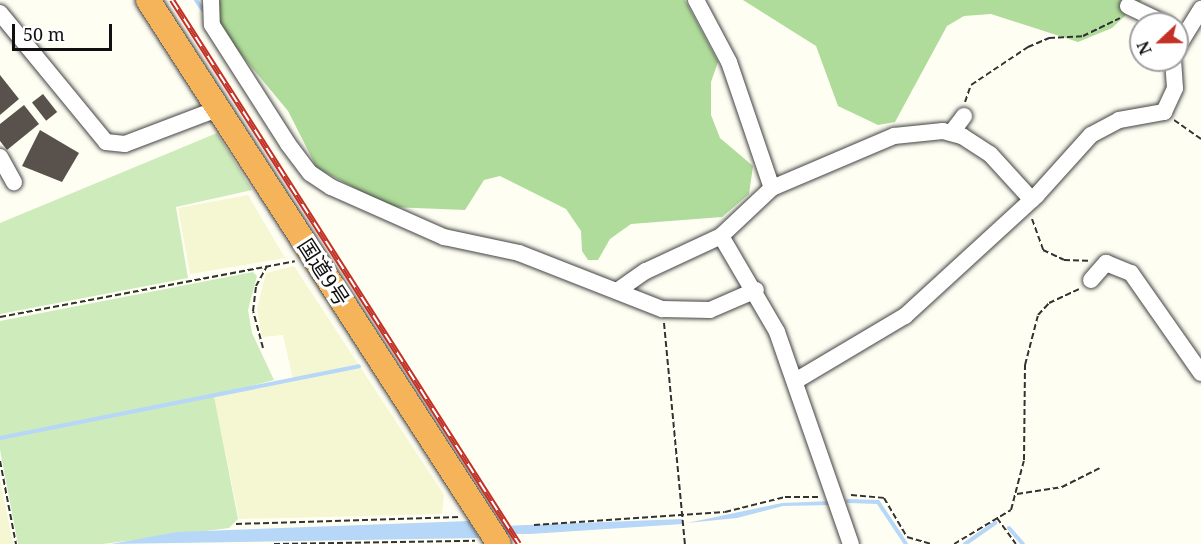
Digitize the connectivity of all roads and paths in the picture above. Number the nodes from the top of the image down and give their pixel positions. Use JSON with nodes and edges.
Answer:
{"nodes":[{"id":1,"x":148,"y":0,"type":"edge"},
{"id":2,"x":211,"y":0,"type":"edge"},
{"id":3,"x":696,"y":0,"type":"edge"},
{"id":4,"x":1130,"y":7,"type":"joint"},
{"id":5,"x":1201,"y":9,"type":"edge"},
{"id":6,"x":1141,"y":12,"type":"edge"},
{"id":7,"x":0,"y":13,"type":"edge"},
{"id":8,"x":1189,"y":25,"type":"edge"},
{"id":9,"x":1174,"y":72,"type":"edge"},
{"id":10,"x":220,"y":108,"type":"junction"},
{"id":11,"x":1161,"y":114,"type":"junction"},
{"id":12,"x":964,"y":116,"type":"joint"},
{"id":13,"x":952,"y":132,"type":"junction"},
{"id":14,"x":1201,"y":139,"type":"edge"},
{"id":15,"x":0,"y":157,"type":"edge"},
{"id":16,"x":14,"y":182,"type":"dead end"},
{"id":17,"x":772,"y":188,"type":"junction"},
{"id":18,"x":1032,"y":200,"type":"junction"},
{"id":19,"x":721,"y":236,"type":"junction"},
{"id":20,"x":296,"y":261,"type":"dead end"},
{"id":21,"x":267,"y":266,"type":"junction"},
{"id":22,"x":1096,"y":274,"type":"junction"},
{"id":23,"x":756,"y":290,"type":"junction"},
{"id":24,"x":617,"y":291,"type":"junction"},
{"id":25,"x":662,"y":309,"type":"junction"},
{"id":26,"x":0,"y":317,"type":"edge"},
{"id":27,"x":263,"y":348,"type":"dead end"},
{"id":28,"x":1201,"y":373,"type":"edge"},
{"id":29,"x":797,"y":380,"type":"junction"},
{"id":30,"x":0,"y":460,"type":"edge"},
{"id":31,"x":1100,"y":468,"type":"dead end"},
{"id":32,"x":1017,"y":494,"type":"junction"},
{"id":33,"x":843,"y":496,"type":"dead end"},
{"id":34,"x":822,"y":497,"type":"dead end"},
{"id":35,"x":684,"y":515,"type":"junction"},
{"id":36,"x":481,"y":517,"type":"junction"},
{"id":37,"x":997,"y":518,"type":"junction"},
{"id":38,"x":236,"y":524,"type":"dead end"},
{"id":39,"x":534,"y":525,"type":"dead end"},
{"id":40,"x":16,"y":544,"type":"edge"},
{"id":41,"x":274,"y":544,"type":"edge"},
{"id":42,"x":498,"y":544,"type":"edge"},
{"id":43,"x":685,"y":544,"type":"edge"},
{"id":44,"x":850,"y":544,"type":"edge"},
{"id":45,"x":931,"y":544,"type":"edge"},
{"id":46,"x":954,"y":544,"type":"edge"},
{"id":47,"x":1016,"y":544,"type":"edge"}],
"edges":[{"from":1,"to":10,"type":"highway","name":"国道9号"},
{"from":2,"to":24,"type":"street"},
{"from":3,"to":17,"type":"street"},
{"from":4,"to":6,"type":"street"},
{"from":4,"to":12,"type":"path"},
{"from":5,"to":8,"type":"street"},
{"from":7,"to":10,"type":"street"},
{"from":9,"to":11,"type":"street"},
{"from":10,"to":36,"type":"highway","name":"国道9号"},
{"from":11,"to":14,"type":"path"},
{"from":11,"to":18,"type":"street"},
{"from":12,"to":13,"type":"street"},
{"from":13,"to":17,"type":"street"},
{"from":13,"to":18,"type":"street"},
{"from":15,"to":16,"type":"street"},
{"from":17,"to":19,"type":"street"},
{"from":18,"to":22,"type":"path"},
{"from":18,"to":29,"type":"street"},
{"from":19,"to":23,"type":"street"},
{"from":19,"to":24,"type":"street"},
{"from":20,"to":21,"type":"path"},
{"from":21,"to":26,"type":"path"},
{"from":21,"to":27,"type":"path"},
{"from":22,"to":28,"type":"street"},
{"from":22,"to":32,"type":"path"},
{"from":23,"to":25,"type":"street"},
{"from":23,"to":29,"type":"street"},
{"from":24,"to":25,"type":"street"},
{"from":25,"to":35,"type":"path"},
{"from":29,"to":44,"type":"street"},
{"from":30,"to":40,"type":"path"},
{"from":31,"to":32,"type":"path"},
{"from":32,"to":37,"type":"path"},
{"from":33,"to":45,"type":"path"},
{"from":34,"to":35,"type":"path"},
{"from":35,"to":39,"type":"path"},
{"from":35,"to":43,"type":"path"},
{"from":36,"to":38,"type":"path"},
{"from":36,"to":42,"type":"highway","name":"国道9号"},
{"from":37,"to":46,"type":"path"},
{"from":37,"to":47,"type":"path"},
{"from":41,"to":42,"type":"path"}]}
